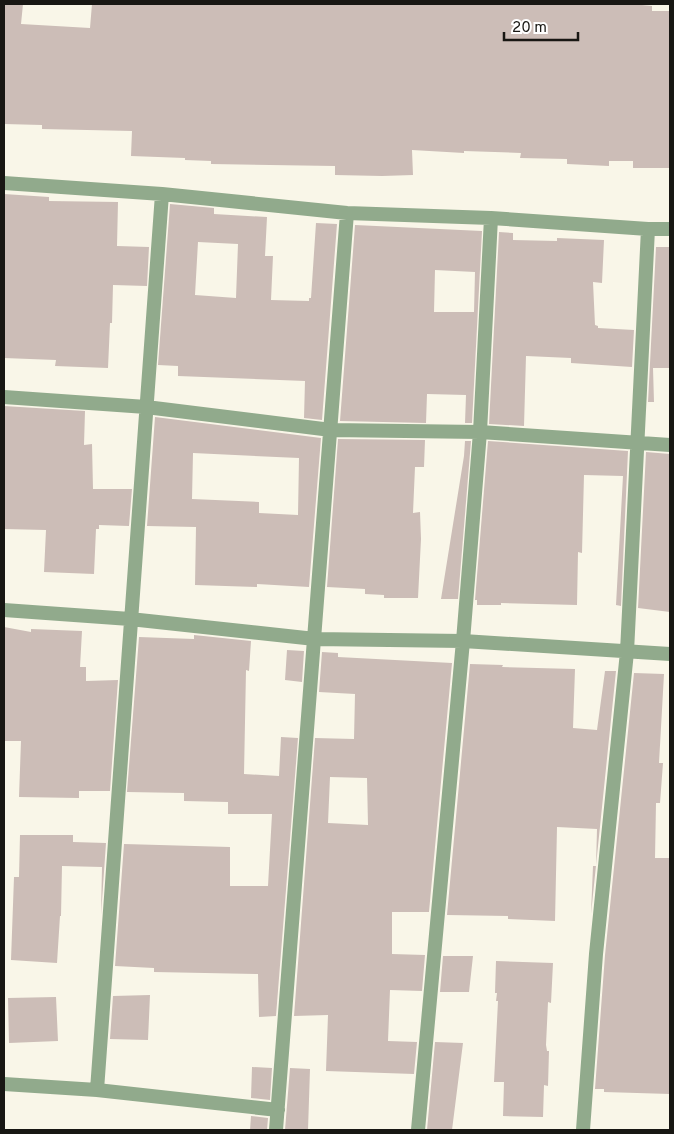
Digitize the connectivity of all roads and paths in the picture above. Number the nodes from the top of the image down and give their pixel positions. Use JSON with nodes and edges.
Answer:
{"nodes":[{"id":1,"x":4,"y":183,"type":"edge"},
{"id":2,"x":162,"y":194,"type":"junction"},
{"id":3,"x":347,"y":213,"type":"junction"},
{"id":4,"x":491,"y":218,"type":"junction"},
{"id":5,"x":648,"y":229,"type":"junction"},
{"id":6,"x":670,"y":229,"type":"edge"},
{"id":7,"x":4,"y":396,"type":"edge"},
{"id":8,"x":146,"y":407,"type":"junction"},
{"id":9,"x":331,"y":430,"type":"junction"},
{"id":10,"x":480,"y":432,"type":"junction"},
{"id":11,"x":637,"y":444,"type":"junction"},
{"id":12,"x":670,"y":446,"type":"edge"},
{"id":13,"x":4,"y":610,"type":"edge"},
{"id":14,"x":130,"y":619,"type":"junction"},
{"id":15,"x":315,"y":640,"type":"junction"},
{"id":16,"x":463,"y":641,"type":"junction"},
{"id":17,"x":627,"y":652,"type":"junction"},
{"id":18,"x":670,"y":654,"type":"edge"},
{"id":19,"x":4,"y":1084,"type":"edge"},
{"id":20,"x":97,"y":1090,"type":"junction"},
{"id":21,"x":278,"y":1110,"type":"junction"},
{"id":22,"x":276,"y":1130,"type":"edge"},
{"id":23,"x":418,"y":1130,"type":"edge"},
{"id":24,"x":583,"y":1130,"type":"edge"}],
"edges":[{"from":1,"to":2,"type":"street"},
{"from":2,"to":3,"type":"street"},
{"from":2,"to":8,"type":"street"},
{"from":3,"to":4,"type":"street"},
{"from":3,"to":9,"type":"street"},
{"from":4,"to":5,"type":"street"},
{"from":4,"to":10,"type":"street"},
{"from":5,"to":6,"type":"street"},
{"from":5,"to":11,"type":"street"},
{"from":7,"to":8,"type":"street"},
{"from":8,"to":9,"type":"street"},
{"from":8,"to":14,"type":"street"},
{"from":9,"to":10,"type":"street"},
{"from":9,"to":15,"type":"street"},
{"from":10,"to":11,"type":"street"},
{"from":10,"to":16,"type":"street"},
{"from":11,"to":12,"type":"street"},
{"from":11,"to":17,"type":"street"},
{"from":13,"to":14,"type":"street"},
{"from":14,"to":15,"type":"street"},
{"from":14,"to":20,"type":"street"},
{"from":15,"to":16,"type":"street"},
{"from":15,"to":21,"type":"street"},
{"from":16,"to":17,"type":"street"},
{"from":16,"to":23,"type":"street"},
{"from":17,"to":18,"type":"street"},
{"from":17,"to":24,"type":"street"},
{"from":19,"to":20,"type":"street"},
{"from":20,"to":21,"type":"street"},
{"from":21,"to":22,"type":"street"}]}
